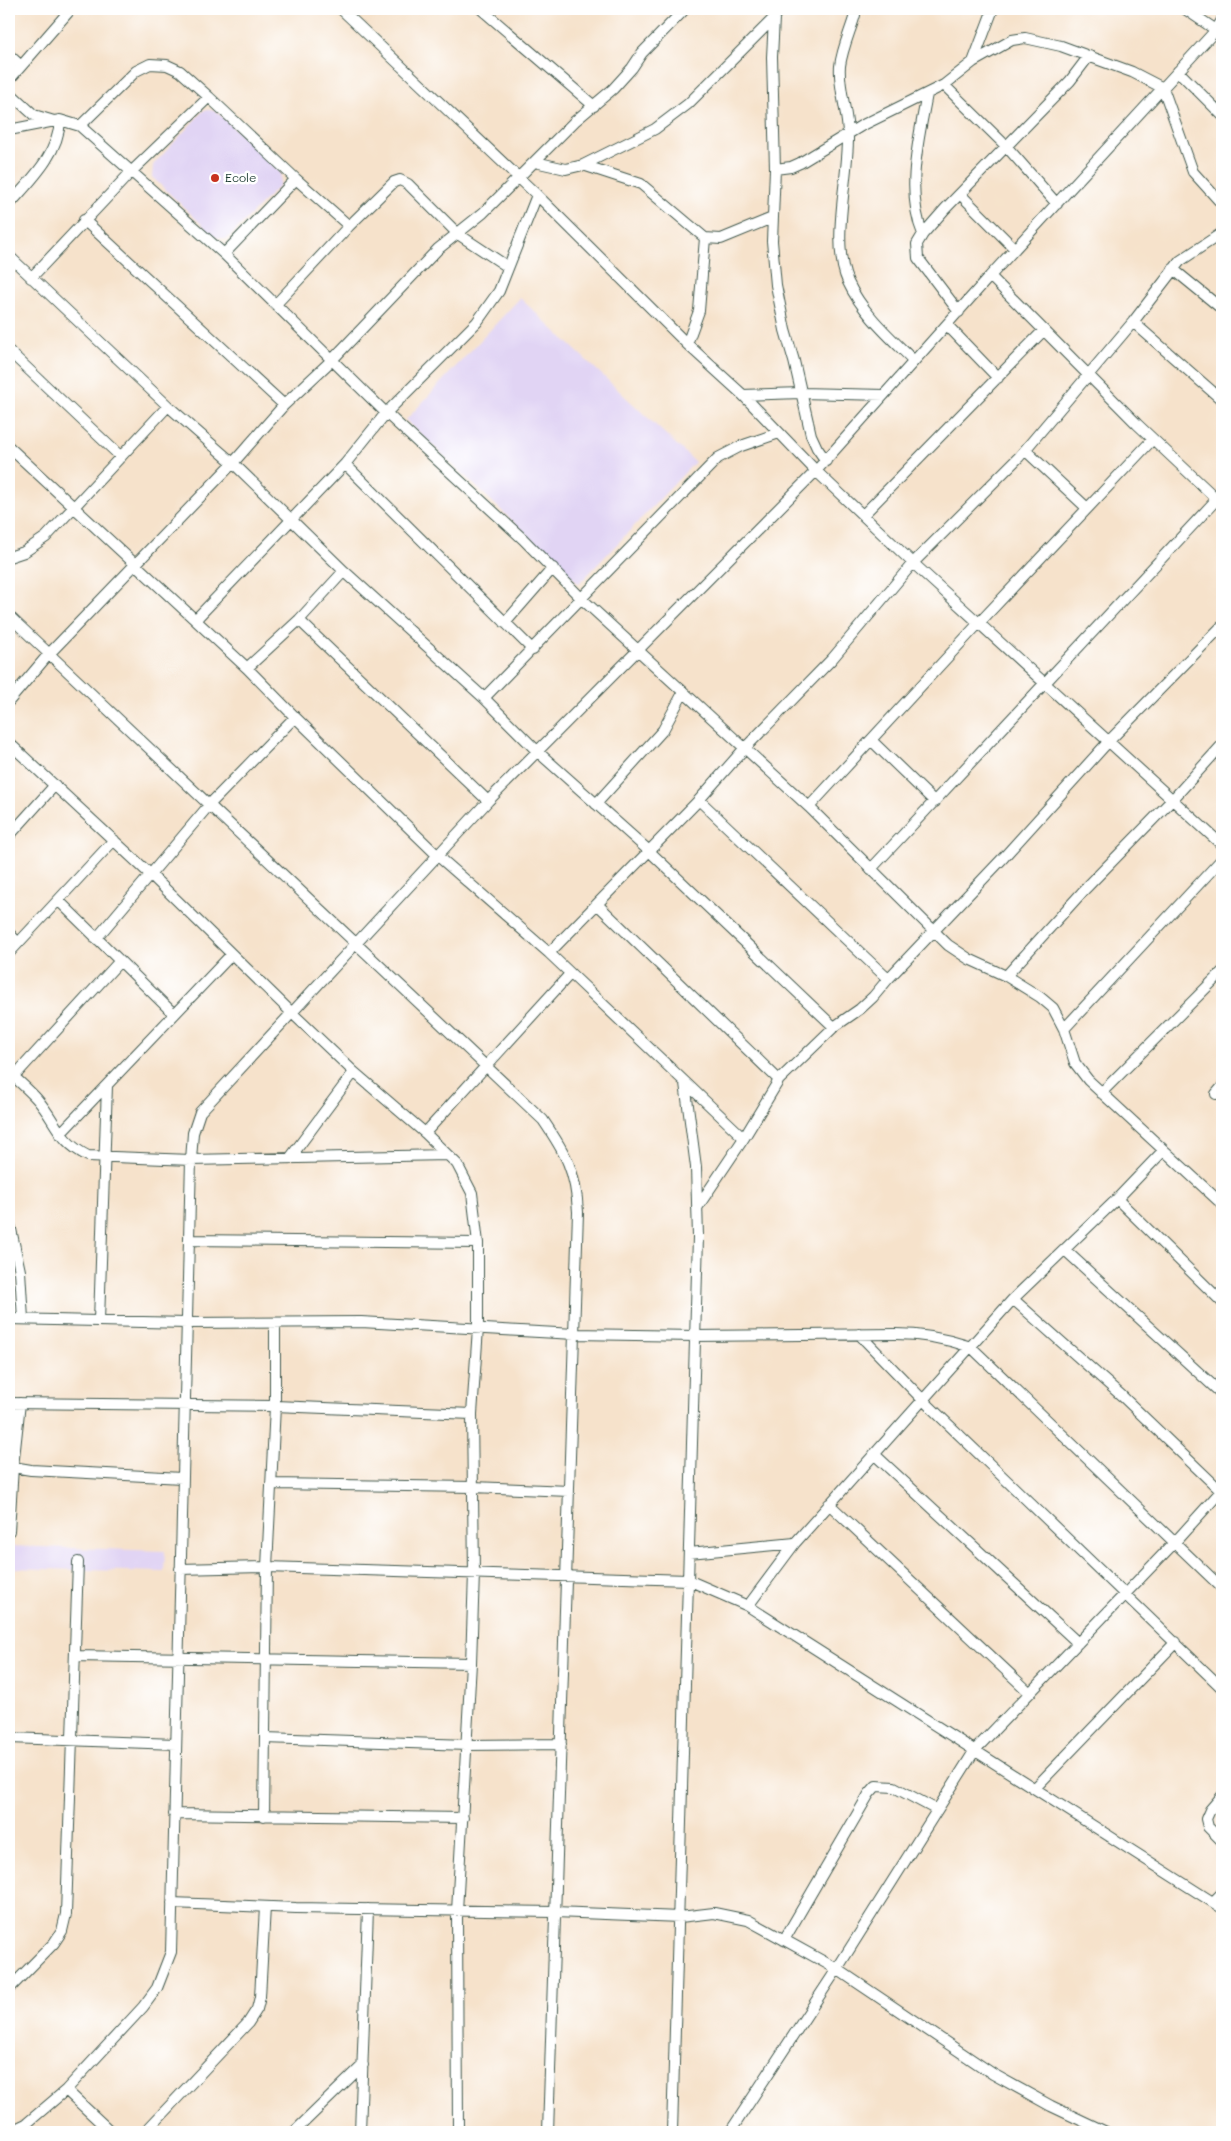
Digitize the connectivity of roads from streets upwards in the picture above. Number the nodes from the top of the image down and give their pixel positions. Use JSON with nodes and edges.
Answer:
{"nodes":[{"id":1,"x":71,"y":9,"type":"edge"},
{"id":2,"x":341,"y":9,"type":"edge"},
{"id":3,"x":481,"y":9,"type":"edge"},
{"id":4,"x":685,"y":9,"type":"edge"},
{"id":5,"x":854,"y":9,"type":"edge"},
{"id":6,"x":993,"y":9,"type":"edge"},
{"id":7,"x":1185,"y":9,"type":"edge"},
{"id":8,"x":776,"y":14,"type":"edge"},
{"id":9,"x":1222,"y":20,"type":"edge"},
{"id":10,"x":1216,"y":30,"type":"junction"},
{"id":11,"x":9,"y":55,"type":"edge"},
{"id":12,"x":1089,"y":56,"type":"junction"},
{"id":13,"x":973,"y":62,"type":"junction"},
{"id":14,"x":21,"y":66,"type":"junction"},
{"id":15,"x":1178,"y":71,"type":"junction"},
{"id":16,"x":9,"y":80,"type":"edge"},
{"id":17,"x":944,"y":85,"type":"junction"},
{"id":18,"x":1163,"y":88,"type":"junction"},
{"id":19,"x":9,"y":92,"type":"edge"},
{"id":20,"x":927,"y":94,"type":"junction"},
{"id":21,"x":209,"y":97,"type":"junction"},
{"id":22,"x":594,"y":106,"type":"junction"},
{"id":23,"x":1222,"y":115,"type":"edge"},
{"id":24,"x":57,"y":120,"type":"junction"},
{"id":25,"x":80,"y":126,"type":"junction"},
{"id":26,"x":9,"y":130,"type":"edge"},
{"id":27,"x":848,"y":134,"type":"junction"},
{"id":28,"x":1006,"y":146,"type":"junction"},
{"id":29,"x":535,"y":162,"type":"junction"},
{"id":30,"x":584,"y":165,"type":"junction"},
{"id":31,"x":775,"y":168,"type":"junction"},
{"id":32,"x":132,"y":171,"type":"junction"},
{"id":33,"x":519,"y":178,"type":"junction"},
{"id":34,"x":296,"y":179,"type":"junction"},
{"id":35,"x":960,"y":194,"type":"junction"},
{"id":36,"x":537,"y":195,"type":"junction"},
{"id":37,"x":1057,"y":204,"type":"junction"},
{"id":38,"x":1222,"y":204,"type":"edge"},
{"id":39,"x":9,"y":206,"type":"edge"},
{"id":40,"x":772,"y":218,"type":"junction"},
{"id":41,"x":84,"y":220,"type":"junction"},
{"id":42,"x":349,"y":226,"type":"junction"},
{"id":43,"x":1222,"y":233,"type":"edge"},
{"id":44,"x":458,"y":234,"type":"junction"},
{"id":45,"x":923,"y":234,"type":"junction"},
{"id":46,"x":705,"y":238,"type":"junction"},
{"id":47,"x":1015,"y":249,"type":"junction"},
{"id":48,"x":224,"y":254,"type":"junction"},
{"id":49,"x":9,"y":256,"type":"edge"},
{"id":50,"x":508,"y":267,"type":"junction"},
{"id":51,"x":1173,"y":269,"type":"junction"},
{"id":52,"x":990,"y":276,"type":"junction"},
{"id":53,"x":31,"y":278,"type":"junction"},
{"id":54,"x":276,"y":304,"type":"junction"},
{"id":55,"x":1222,"y":308,"type":"edge"},
{"id":56,"x":958,"y":312,"type":"junction"},
{"id":57,"x":1133,"y":322,"type":"junction"},
{"id":58,"x":947,"y":325,"type":"junction"},
{"id":59,"x":1044,"y":330,"type":"junction"},
{"id":60,"x":687,"y":344,"type":"junction"},
{"id":61,"x":9,"y":351,"type":"edge"},
{"id":62,"x":332,"y":360,"type":"junction"},
{"id":63,"x":914,"y":361,"type":"junction"},
{"id":64,"x":1089,"y":375,"type":"junction"},
{"id":65,"x":998,"y":378,"type":"junction"},
{"id":66,"x":801,"y":393,"type":"junction"},
{"id":67,"x":743,"y":394,"type":"junction"},
{"id":68,"x":884,"y":395,"type":"junction"},
{"id":69,"x":1222,"y":400,"type":"edge"},
{"id":70,"x":284,"y":405,"type":"junction"},
{"id":71,"x":168,"y":406,"type":"junction"},
{"id":72,"x":386,"y":413,"type":"junction"},
{"id":73,"x":780,"y":433,"type":"junction"},
{"id":74,"x":1153,"y":439,"type":"junction"},
{"id":75,"x":9,"y":447,"type":"edge"},
{"id":76,"x":1024,"y":450,"type":"junction"},
{"id":77,"x":121,"y":457,"type":"junction"},
{"id":78,"x":826,"y":461,"type":"junction"},
{"id":79,"x":233,"y":463,"type":"junction"},
{"id":80,"x":345,"y":464,"type":"junction"},
{"id":81,"x":816,"y":471,"type":"junction"},
{"id":82,"x":1220,"y":502,"type":"edge"},
{"id":83,"x":75,"y":508,"type":"junction"},
{"id":84,"x":1087,"y":508,"type":"junction"},
{"id":85,"x":863,"y":515,"type":"junction"},
{"id":86,"x":292,"y":520,"type":"junction"},
{"id":87,"x":9,"y":557,"type":"edge"},
{"id":88,"x":913,"y":563,"type":"junction"},
{"id":89,"x":135,"y":565,"type":"junction"},
{"id":90,"x":553,"y":568,"type":"junction"},
{"id":91,"x":344,"y":571,"type":"junction"},
{"id":92,"x":582,"y":599,"type":"junction"},
{"id":93,"x":9,"y":616,"type":"edge"},
{"id":94,"x":195,"y":620,"type":"junction"},
{"id":95,"x":299,"y":620,"type":"junction"},
{"id":96,"x":505,"y":623,"type":"junction"},
{"id":97,"x":979,"y":623,"type":"junction"},
{"id":98,"x":1222,"y":626,"type":"edge"},
{"id":99,"x":532,"y":650,"type":"junction"},
{"id":100,"x":638,"y":651,"type":"junction"},
{"id":101,"x":48,"y":655,"type":"junction"},
{"id":102,"x":247,"y":668,"type":"junction"},
{"id":103,"x":1046,"y":683,"type":"junction"},
{"id":104,"x":683,"y":693,"type":"junction"},
{"id":105,"x":484,"y":698,"type":"junction"},
{"id":106,"x":9,"y":701,"type":"edge"},
{"id":107,"x":294,"y":718,"type":"junction"},
{"id":108,"x":871,"y":740,"type":"junction"},
{"id":109,"x":1109,"y":741,"type":"junction"},
{"id":110,"x":9,"y":743,"type":"edge"},
{"id":111,"x":1222,"y":745,"type":"edge"},
{"id":112,"x":744,"y":749,"type":"junction"},
{"id":113,"x":538,"y":752,"type":"junction"},
{"id":114,"x":55,"y":785,"type":"junction"},
{"id":115,"x":1172,"y":799,"type":"junction"},
{"id":116,"x":699,"y":800,"type":"junction"},
{"id":117,"x":488,"y":801,"type":"junction"},
{"id":118,"x":935,"y":802,"type":"junction"},
{"id":119,"x":210,"y":804,"type":"junction"},
{"id":120,"x":596,"y":804,"type":"junction"},
{"id":121,"x":809,"y":808,"type":"junction"},
{"id":122,"x":9,"y":836,"type":"edge"},
{"id":123,"x":114,"y":840,"type":"junction"},
{"id":124,"x":1222,"y":846,"type":"edge"},
{"id":125,"x":648,"y":850,"type":"junction"},
{"id":126,"x":438,"y":856,"type":"junction"},
{"id":127,"x":1222,"y":858,"type":"edge"},
{"id":128,"x":871,"y":869,"type":"junction"},
{"id":129,"x":151,"y":875,"type":"junction"},
{"id":130,"x":59,"y":901,"type":"junction"},
{"id":131,"x":597,"y":904,"type":"junction"},
{"id":132,"x":933,"y":930,"type":"junction"},
{"id":133,"x":9,"y":934,"type":"edge"},
{"id":134,"x":96,"y":939,"type":"junction"},
{"id":135,"x":18,"y":943,"type":"junction"},
{"id":136,"x":355,"y":943,"type":"junction"},
{"id":137,"x":9,"y":953,"type":"edge"},
{"id":138,"x":549,"y":953,"type":"junction"},
{"id":139,"x":231,"y":955,"type":"junction"},
{"id":140,"x":119,"y":962,"type":"junction"},
{"id":141,"x":1222,"y":972,"type":"edge"},
{"id":142,"x":570,"y":974,"type":"junction"},
{"id":143,"x":1006,"y":976,"type":"junction"},
{"id":144,"x":888,"y":979,"type":"junction"},
{"id":145,"x":290,"y":1012,"type":"junction"},
{"id":146,"x":174,"y":1014,"type":"junction"},
{"id":147,"x":834,"y":1027,"type":"junction"},
{"id":148,"x":1064,"y":1028,"type":"junction"},
{"id":149,"x":486,"y":1067,"type":"junction"},
{"id":150,"x":354,"y":1072,"type":"junction"},
{"id":151,"x":11,"y":1077,"type":"edge"},
{"id":152,"x":779,"y":1080,"type":"junction"},
{"id":153,"x":685,"y":1083,"type":"junction"},
{"id":154,"x":107,"y":1085,"type":"junction"},
{"id":155,"x":1101,"y":1093,"type":"junction"},
{"id":156,"x":426,"y":1133,"type":"junction"},
{"id":157,"x":60,"y":1134,"type":"junction"},
{"id":158,"x":744,"y":1138,"type":"junction"},
{"id":159,"x":1164,"y":1150,"type":"junction"},
{"id":160,"x":447,"y":1155,"type":"junction"},
{"id":161,"x":105,"y":1158,"type":"junction"},
{"id":162,"x":290,"y":1158,"type":"junction"},
{"id":163,"x":192,"y":1160,"type":"junction"},
{"id":164,"x":1117,"y":1199,"type":"junction"},
{"id":165,"x":1221,"y":1199,"type":"edge"},
{"id":166,"x":697,"y":1208,"type":"junction"},
{"id":167,"x":9,"y":1220,"type":"edge"},
{"id":168,"x":189,"y":1240,"type":"junction"},
{"id":169,"x":478,"y":1243,"type":"junction"},
{"id":170,"x":1065,"y":1250,"type":"junction"},
{"id":171,"x":1013,"y":1299,"type":"junction"},
{"id":172,"x":1222,"y":1302,"type":"edge"},
{"id":173,"x":9,"y":1319,"type":"edge"},
{"id":174,"x":23,"y":1319,"type":"junction"},
{"id":175,"x":99,"y":1321,"type":"junction"},
{"id":176,"x":187,"y":1323,"type":"junction"},
{"id":177,"x":275,"y":1323,"type":"junction"},
{"id":178,"x":478,"y":1328,"type":"junction"},
{"id":179,"x":575,"y":1334,"type":"junction"},
{"id":180,"x":859,"y":1334,"type":"junction"},
{"id":181,"x":695,"y":1336,"type":"junction"},
{"id":182,"x":971,"y":1347,"type":"junction"},
{"id":183,"x":1222,"y":1394,"type":"edge"},
{"id":184,"x":922,"y":1399,"type":"junction"},
{"id":185,"x":9,"y":1403,"type":"edge"},
{"id":186,"x":20,"y":1403,"type":"junction"},
{"id":187,"x":184,"y":1405,"type":"junction"},
{"id":188,"x":276,"y":1406,"type":"junction"},
{"id":189,"x":472,"y":1414,"type":"junction"},
{"id":190,"x":874,"y":1454,"type":"junction"},
{"id":191,"x":13,"y":1467,"type":"junction"},
{"id":192,"x":182,"y":1478,"type":"junction"},
{"id":193,"x":272,"y":1484,"type":"junction"},
{"id":194,"x":473,"y":1487,"type":"junction"},
{"id":195,"x":1222,"y":1491,"type":"edge"},
{"id":196,"x":569,"y":1492,"type":"junction"},
{"id":197,"x":829,"y":1504,"type":"junction"},
{"id":198,"x":9,"y":1531,"type":"edge"},
{"id":199,"x":1175,"y":1542,"type":"junction"},
{"id":200,"x":795,"y":1543,"type":"junction"},
{"id":201,"x":689,"y":1553,"type":"junction"},
{"id":202,"x":78,"y":1562,"type":"dead end"},
{"id":203,"x":267,"y":1567,"type":"junction"},
{"id":204,"x":180,"y":1569,"type":"junction"},
{"id":205,"x":474,"y":1573,"type":"junction"},
{"id":206,"x":566,"y":1577,"type":"junction"},
{"id":207,"x":688,"y":1580,"type":"junction"},
{"id":208,"x":1222,"y":1588,"type":"edge"},
{"id":209,"x":1125,"y":1594,"type":"junction"},
{"id":210,"x":748,"y":1606,"type":"junction"},
{"id":211,"x":1176,"y":1642,"type":"junction"},
{"id":212,"x":1078,"y":1643,"type":"junction"},
{"id":213,"x":75,"y":1656,"type":"junction"},
{"id":214,"x":178,"y":1657,"type":"junction"},
{"id":215,"x":266,"y":1659,"type":"junction"},
{"id":216,"x":471,"y":1662,"type":"junction"},
{"id":217,"x":1222,"y":1688,"type":"edge"},
{"id":218,"x":1030,"y":1693,"type":"junction"},
{"id":219,"x":9,"y":1738,"type":"edge"},
{"id":220,"x":265,"y":1738,"type":"junction"},
{"id":221,"x":72,"y":1741,"type":"junction"},
{"id":222,"x":176,"y":1744,"type":"junction"},
{"id":223,"x":560,"y":1744,"type":"junction"},
{"id":224,"x":468,"y":1745,"type":"junction"},
{"id":225,"x":975,"y":1750,"type":"junction"},
{"id":226,"x":1035,"y":1788,"type":"junction"},
{"id":227,"x":1222,"y":1796,"type":"edge"},
{"id":228,"x":937,"y":1810,"type":"junction"},
{"id":229,"x":174,"y":1814,"type":"junction"},
{"id":230,"x":264,"y":1816,"type":"junction"},
{"id":231,"x":463,"y":1818,"type":"junction"},
{"id":232,"x":1222,"y":1841,"type":"edge"},
{"id":233,"x":1222,"y":1892,"type":"edge"},
{"id":234,"x":172,"y":1903,"type":"junction"},
{"id":235,"x":1218,"y":1905,"type":"edge"},
{"id":236,"x":265,"y":1907,"type":"junction"},
{"id":237,"x":368,"y":1909,"type":"junction"},
{"id":238,"x":457,"y":1911,"type":"junction"},
{"id":239,"x":555,"y":1912,"type":"junction"},
{"id":240,"x":680,"y":1917,"type":"junction"},
{"id":241,"x":784,"y":1940,"type":"junction"},
{"id":242,"x":837,"y":1968,"type":"junction"},
{"id":243,"x":9,"y":1989,"type":"edge"},
{"id":244,"x":363,"y":2065,"type":"junction"},
{"id":245,"x":66,"y":2090,"type":"junction"},
{"id":246,"x":24,"y":2128,"type":"edge"},
{"id":247,"x":9,"y":2132,"type":"edge"},
{"id":248,"x":111,"y":2132,"type":"edge"},
{"id":249,"x":145,"y":2132,"type":"edge"},
{"id":250,"x":294,"y":2132,"type":"edge"},
{"id":251,"x":360,"y":2132,"type":"edge"},
{"id":252,"x":458,"y":2132,"type":"edge"},
{"id":253,"x":548,"y":2132,"type":"edge"},
{"id":254,"x":672,"y":2132,"type":"edge"},
{"id":255,"x":730,"y":2132,"type":"edge"},
{"id":256,"x":1106,"y":2132,"type":"edge"}],
"edges":[{"from":1,"to":14,"type":"street"},
{"from":2,"to":33,"type":"street"},
{"from":3,"to":22,"type":"street"},
{"from":4,"to":22,"type":"street"},
{"from":5,"to":27,"type":"street"},
{"from":6,"to":13,"type":"street"},
{"from":7,"to":10,"type":"street"},
{"from":8,"to":30,"type":"street"},
{"from":8,"to":31,"type":"street"},
{"from":9,"to":10,"type":"street"},
{"from":10,"to":15,"type":"street"},
{"from":11,"to":14,"type":"street"},
{"from":12,"to":13,"type":"street"},
{"from":12,"to":18,"type":"street"},
{"from":12,"to":28,"type":"street"},
{"from":13,"to":17,"type":"street"},
{"from":14,"to":16,"type":"street"},
{"from":15,"to":18,"type":"street"},
{"from":15,"to":23,"type":"street"},
{"from":17,"to":20,"type":"street"},
{"from":17,"to":28,"type":"street"},
{"from":18,"to":37,"type":"street"},
{"from":18,"to":38,"type":"street"},
{"from":19,"to":24,"type":"street"},
{"from":20,"to":27,"type":"street"},
{"from":20,"to":45,"type":"street"},
{"from":21,"to":25,"type":"street"},
{"from":21,"to":32,"type":"street"},
{"from":21,"to":34,"type":"street"},
{"from":22,"to":29,"type":"street"},
{"from":24,"to":25,"type":"street"},
{"from":24,"to":26,"type":"street"},
{"from":24,"to":39,"type":"street"},
{"from":25,"to":32,"type":"street"},
{"from":27,"to":31,"type":"street"},
{"from":27,"to":63,"type":"street"},
{"from":28,"to":35,"type":"street"},
{"from":28,"to":37,"type":"street"},
{"from":29,"to":30,"type":"street"},
{"from":29,"to":33,"type":"street"},
{"from":30,"to":46,"type":"street"},
{"from":31,"to":40,"type":"street"},
{"from":32,"to":41,"type":"street"},
{"from":32,"to":48,"type":"street"},
{"from":33,"to":36,"type":"street"},
{"from":33,"to":44,"type":"street"},
{"from":34,"to":42,"type":"street"},
{"from":34,"to":48,"type":"street"},
{"from":35,"to":45,"type":"street"},
{"from":35,"to":47,"type":"street"},
{"from":36,"to":50,"type":"street"},
{"from":36,"to":60,"type":"street"},
{"from":37,"to":47,"type":"street"},
{"from":40,"to":46,"type":"street"},
{"from":40,"to":66,"type":"street"},
{"from":41,"to":53,"type":"street"},
{"from":41,"to":70,"type":"street"},
{"from":42,"to":44,"type":"street"},
{"from":42,"to":54,"type":"street"},
{"from":43,"to":51,"type":"street"},
{"from":44,"to":50,"type":"street"},
{"from":44,"to":62,"type":"street"},
{"from":45,"to":56,"type":"street"},
{"from":46,"to":60,"type":"street"},
{"from":47,"to":52,"type":"street"},
{"from":48,"to":54,"type":"street"},
{"from":49,"to":53,"type":"street"},
{"from":50,"to":72,"type":"street"},
{"from":51,"to":55,"type":"street"},
{"from":51,"to":57,"type":"street"},
{"from":52,"to":56,"type":"street"},
{"from":52,"to":59,"type":"street"},
{"from":53,"to":71,"type":"street"},
{"from":54,"to":62,"type":"street"},
{"from":56,"to":58,"type":"street"},
{"from":57,"to":64,"type":"street"},
{"from":57,"to":69,"type":"street"},
{"from":58,"to":63,"type":"street"},
{"from":58,"to":65,"type":"street"},
{"from":59,"to":64,"type":"street"},
{"from":59,"to":65,"type":"street"},
{"from":60,"to":67,"type":"street"},
{"from":61,"to":77,"type":"street"},
{"from":62,"to":70,"type":"street"},
{"from":62,"to":72,"type":"street"},
{"from":63,"to":68,"type":"street"},
{"from":64,"to":74,"type":"street"},
{"from":64,"to":76,"type":"street"},
{"from":65,"to":85,"type":"street"},
{"from":66,"to":67,"type":"street"},
{"from":66,"to":68,"type":"street"},
{"from":66,"to":78,"type":"street"},
{"from":67,"to":73,"type":"street"},
{"from":68,"to":78,"type":"street"},
{"from":70,"to":79,"type":"street"},
{"from":71,"to":77,"type":"street"},
{"from":71,"to":79,"type":"street"},
{"from":72,"to":80,"type":"street"},
{"from":72,"to":90,"type":"street"},
{"from":73,"to":81,"type":"street"},
{"from":73,"to":92,"type":"street"},
{"from":74,"to":82,"type":"street"},
{"from":74,"to":84,"type":"street"},
{"from":75,"to":83,"type":"street"},
{"from":76,"to":84,"type":"street"},
{"from":76,"to":88,"type":"street"},
{"from":77,"to":83,"type":"street"},
{"from":78,"to":81,"type":"street"},
{"from":79,"to":86,"type":"street"},
{"from":79,"to":89,"type":"street"},
{"from":80,"to":86,"type":"street"},
{"from":80,"to":96,"type":"street"},
{"from":81,"to":85,"type":"street"},
{"from":81,"to":100,"type":"street"},
{"from":82,"to":103,"type":"street"},
{"from":83,"to":87,"type":"street"},
{"from":83,"to":89,"type":"street"},
{"from":84,"to":97,"type":"street"},
{"from":85,"to":88,"type":"street"},
{"from":86,"to":91,"type":"street"},
{"from":86,"to":94,"type":"street"},
{"from":88,"to":97,"type":"street"},
{"from":88,"to":112,"type":"street"},
{"from":89,"to":94,"type":"street"},
{"from":89,"to":101,"type":"street"},
{"from":90,"to":92,"type":"street"},
{"from":90,"to":96,"type":"street"},
{"from":91,"to":95,"type":"street"},
{"from":91,"to":105,"type":"street"},
{"from":92,"to":99,"type":"street"},
{"from":92,"to":100,"type":"street"},
{"from":93,"to":101,"type":"street"},
{"from":94,"to":102,"type":"street"},
{"from":95,"to":102,"type":"street"},
{"from":95,"to":117,"type":"street"},
{"from":96,"to":99,"type":"street"},
{"from":97,"to":103,"type":"street"},
{"from":97,"to":108,"type":"street"},
{"from":98,"to":109,"type":"street"},
{"from":99,"to":105,"type":"street"},
{"from":100,"to":104,"type":"street"},
{"from":100,"to":113,"type":"street"},
{"from":101,"to":106,"type":"street"},
{"from":101,"to":119,"type":"street"},
{"from":102,"to":107,"type":"street"},
{"from":103,"to":109,"type":"street"},
{"from":103,"to":118,"type":"street"},
{"from":104,"to":112,"type":"street"},
{"from":104,"to":120,"type":"street"},
{"from":105,"to":113,"type":"street"},
{"from":107,"to":119,"type":"street"},
{"from":107,"to":126,"type":"street"},
{"from":108,"to":118,"type":"street"},
{"from":108,"to":121,"type":"street"},
{"from":109,"to":115,"type":"street"},
{"from":109,"to":132,"type":"street"},
{"from":110,"to":114,"type":"street"},
{"from":111,"to":115,"type":"street"},
{"from":112,"to":116,"type":"street"},
{"from":112,"to":121,"type":"street"},
{"from":113,"to":117,"type":"street"},
{"from":113,"to":120,"type":"street"},
{"from":114,"to":122,"type":"street"},
{"from":114,"to":123,"type":"street"},
{"from":115,"to":124,"type":"street"},
{"from":115,"to":143,"type":"street"},
{"from":116,"to":125,"type":"street"},
{"from":116,"to":144,"type":"street"},
{"from":117,"to":126,"type":"street"},
{"from":118,"to":128,"type":"street"},
{"from":119,"to":129,"type":"street"},
{"from":119,"to":136,"type":"street"},
{"from":120,"to":125,"type":"street"},
{"from":121,"to":128,"type":"street"},
{"from":123,"to":129,"type":"street"},
{"from":123,"to":130,"type":"street"},
{"from":125,"to":131,"type":"street"},
{"from":125,"to":147,"type":"street"},
{"from":126,"to":136,"type":"street"},
{"from":126,"to":138,"type":"street"},
{"from":127,"to":148,"type":"street"},
{"from":128,"to":132,"type":"street"},
{"from":129,"to":134,"type":"street"},
{"from":129,"to":139,"type":"street"},
{"from":130,"to":134,"type":"street"},
{"from":130,"to":135,"type":"street"},
{"from":131,"to":138,"type":"street"},
{"from":131,"to":152,"type":"street"},
{"from":132,"to":143,"type":"street"},
{"from":132,"to":144,"type":"street"},
{"from":133,"to":135,"type":"street"},
{"from":134,"to":140,"type":"street"},
{"from":135,"to":137,"type":"street"},
{"from":136,"to":145,"type":"street"},
{"from":136,"to":149,"type":"street"},
{"from":138,"to":142,"type":"street"},
{"from":139,"to":145,"type":"street"},
{"from":139,"to":146,"type":"street"},
{"from":140,"to":146,"type":"street"},
{"from":140,"to":151,"type":"street"},
{"from":141,"to":155,"type":"street"},
{"from":142,"to":149,"type":"street"},
{"from":142,"to":153,"type":"street"},
{"from":143,"to":148,"type":"street"},
{"from":144,"to":147,"type":"street"},
{"from":145,"to":150,"type":"street"},
{"from":145,"to":163,"type":"street"},
{"from":146,"to":154,"type":"street"},
{"from":147,"to":152,"type":"street"},
{"from":148,"to":155,"type":"street"},
{"from":149,"to":156,"type":"street"},
{"from":149,"to":179,"type":"street"},
{"from":150,"to":156,"type":"street"},
{"from":150,"to":162,"type":"street"},
{"from":151,"to":157,"type":"street"},
{"from":152,"to":158,"type":"street"},
{"from":153,"to":158,"type":"street"},
{"from":153,"to":166,"type":"street"},
{"from":154,"to":157,"type":"street"},
{"from":154,"to":161,"type":"street"},
{"from":155,"to":159,"type":"street"},
{"from":156,"to":160,"type":"street"},
{"from":157,"to":161,"type":"street"},
{"from":158,"to":166,"type":"street"},
{"from":159,"to":164,"type":"street"},
{"from":159,"to":165,"type":"street"},
{"from":160,"to":162,"type":"street"},
{"from":160,"to":169,"type":"street"},
{"from":161,"to":163,"type":"street"},
{"from":161,"to":175,"type":"street"},
{"from":162,"to":163,"type":"street"},
{"from":163,"to":168,"type":"street"},
{"from":164,"to":170,"type":"street"},
{"from":164,"to":172,"type":"street"},
{"from":166,"to":181,"type":"street"},
{"from":167,"to":174,"type":"street"},
{"from":168,"to":169,"type":"street"},
{"from":168,"to":176,"type":"street"},
{"from":169,"to":178,"type":"street"},
{"from":170,"to":171,"type":"street"},
{"from":170,"to":183,"type":"street"},
{"from":171,"to":182,"type":"street"},
{"from":171,"to":195,"type":"street"},
{"from":173,"to":174,"type":"street"},
{"from":174,"to":175,"type":"street"},
{"from":175,"to":176,"type":"street"},
{"from":176,"to":177,"type":"street"},
{"from":176,"to":187,"type":"street"},
{"from":177,"to":178,"type":"street"},
{"from":177,"to":188,"type":"street"},
{"from":178,"to":179,"type":"street"},
{"from":178,"to":189,"type":"street"},
{"from":179,"to":181,"type":"street"},
{"from":179,"to":196,"type":"street"},
{"from":180,"to":181,"type":"street"},
{"from":180,"to":182,"type":"street"},
{"from":180,"to":184,"type":"street"},
{"from":181,"to":201,"type":"street"},
{"from":182,"to":184,"type":"street"},
{"from":182,"to":199,"type":"street"},
{"from":184,"to":190,"type":"street"},
{"from":184,"to":209,"type":"street"},
{"from":185,"to":186,"type":"street"},
{"from":186,"to":187,"type":"street"},
{"from":186,"to":191,"type":"street"},
{"from":187,"to":188,"type":"street"},
{"from":187,"to":192,"type":"street"},
{"from":188,"to":189,"type":"street"},
{"from":188,"to":193,"type":"street"},
{"from":189,"to":194,"type":"street"},
{"from":190,"to":197,"type":"street"},
{"from":190,"to":212,"type":"street"},
{"from":191,"to":192,"type":"street"},
{"from":191,"to":198,"type":"street"},
{"from":192,"to":204,"type":"street"},
{"from":193,"to":194,"type":"street"},
{"from":193,"to":203,"type":"street"},
{"from":194,"to":196,"type":"street"},
{"from":194,"to":205,"type":"street"},
{"from":195,"to":199,"type":"street"},
{"from":196,"to":206,"type":"street"},
{"from":197,"to":200,"type":"street"},
{"from":197,"to":218,"type":"street"},
{"from":199,"to":208,"type":"street"},
{"from":199,"to":209,"type":"street"},
{"from":200,"to":201,"type":"street"},
{"from":200,"to":210,"type":"street"},
{"from":201,"to":207,"type":"street"},
{"from":202,"to":213,"type":"street"},
{"from":203,"to":204,"type":"street"},
{"from":203,"to":205,"type":"street"},
{"from":203,"to":215,"type":"street"},
{"from":204,"to":214,"type":"street"},
{"from":205,"to":206,"type":"street"},
{"from":205,"to":216,"type":"street"},
{"from":206,"to":207,"type":"street"},
{"from":206,"to":223,"type":"street"},
{"from":207,"to":210,"type":"street"},
{"from":207,"to":240,"type":"street"},
{"from":209,"to":211,"type":"street"},
{"from":209,"to":212,"type":"street"},
{"from":210,"to":225,"type":"street"},
{"from":211,"to":217,"type":"street"},
{"from":211,"to":226,"type":"street"},
{"from":212,"to":218,"type":"street"},
{"from":213,"to":214,"type":"street"},
{"from":213,"to":221,"type":"street"},
{"from":214,"to":215,"type":"street"},
{"from":214,"to":222,"type":"street"},
{"from":215,"to":216,"type":"street"},
{"from":215,"to":220,"type":"street"},
{"from":216,"to":224,"type":"street"},
{"from":218,"to":225,"type":"street"},
{"from":219,"to":221,"type":"street"},
{"from":220,"to":224,"type":"street"},
{"from":220,"to":230,"type":"street"},
{"from":221,"to":222,"type":"street"},
{"from":221,"to":243,"type":"street"},
{"from":222,"to":229,"type":"street"},
{"from":223,"to":224,"type":"street"},
{"from":223,"to":239,"type":"street"},
{"from":224,"to":231,"type":"street"},
{"from":225,"to":226,"type":"street"},
{"from":225,"to":228,"type":"street"},
{"from":226,"to":235,"type":"street"},
{"from":227,"to":232,"type":"street"},
{"from":228,"to":241,"type":"street"},
{"from":228,"to":242,"type":"street"},
{"from":229,"to":230,"type":"street"},
{"from":229,"to":234,"type":"street"},
{"from":230,"to":231,"type":"street"},
{"from":231,"to":238,"type":"street"},
{"from":233,"to":235,"type":"street"},
{"from":234,"to":236,"type":"street"},
{"from":234,"to":245,"type":"street"},
{"from":236,"to":237,"type":"street"},
{"from":236,"to":249,"type":"street"},
{"from":237,"to":238,"type":"street"},
{"from":237,"to":244,"type":"street"},
{"from":238,"to":239,"type":"street"},
{"from":238,"to":252,"type":"street"},
{"from":239,"to":240,"type":"street"},
{"from":239,"to":253,"type":"street"},
{"from":240,"to":241,"type":"street"},
{"from":240,"to":254,"type":"street"},
{"from":241,"to":242,"type":"street"},
{"from":242,"to":255,"type":"street"},
{"from":242,"to":256,"type":"street"},
{"from":244,"to":250,"type":"street"},
{"from":244,"to":251,"type":"street"},
{"from":245,"to":246,"type":"street"},
{"from":245,"to":248,"type":"street"},
{"from":246,"to":247,"type":"street"}]}
